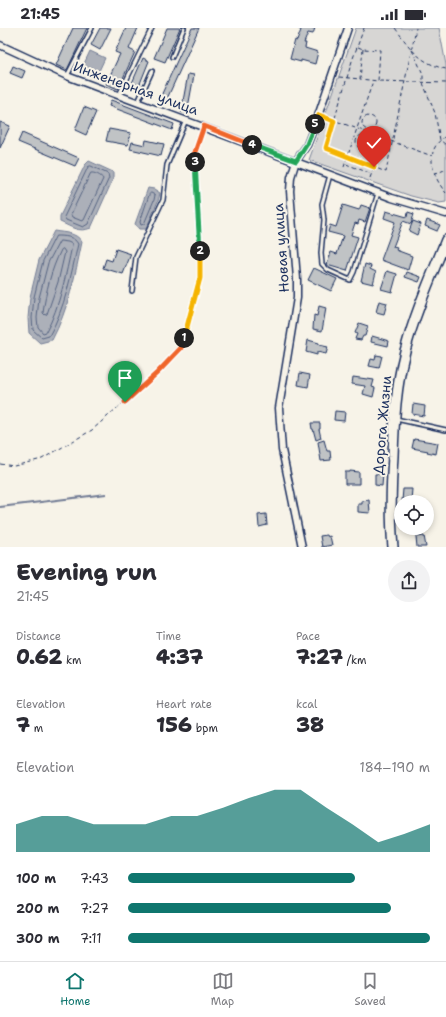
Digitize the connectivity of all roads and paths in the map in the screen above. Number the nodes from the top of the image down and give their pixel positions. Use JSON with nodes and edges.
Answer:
{"nodes":[{"id":1,"x":92,"y":28,"type":"edge"},
{"id":2,"x":152,"y":28,"type":"edge"},
{"id":3,"x":184,"y":28,"type":"edge"},
{"id":4,"x":348,"y":28,"type":"edge"},
{"id":5,"x":364,"y":28,"type":"edge"},
{"id":6,"x":395,"y":28,"type":"edge"},
{"id":7,"x":416,"y":28,"type":"edge"},
{"id":8,"x":0,"y":45,"type":"edge"},
{"id":9,"x":357,"y":47,"type":"junction"},
{"id":10,"x":363,"y":49,"type":"junction"},
{"id":11,"x":411,"y":50,"type":"junction"},
{"id":12,"x":172,"y":57,"type":"dead end"},
{"id":13,"x":446,"y":69,"type":"edge"},
{"id":14,"x":152,"y":71,"type":"dead end"},
{"id":15,"x":67,"y":76,"type":"junction"},
{"id":16,"x":332,"y":76,"type":"junction"},
{"id":17,"x":347,"y":78,"type":"junction"},
{"id":18,"x":360,"y":79,"type":"junction"},
{"id":19,"x":373,"y":80,"type":"junction"},
{"id":20,"x":378,"y":81,"type":"junction"},
{"id":21,"x":405,"y":82,"type":"junction"},
{"id":22,"x":423,"y":83,"type":"junction"},
{"id":23,"x":446,"y":84,"type":"edge"},
{"id":24,"x":120,"y":96,"type":"junction"},
{"id":25,"x":138,"y":102,"type":"junction"},
{"id":26,"x":319,"y":115,"type":"junction"},
{"id":27,"x":186,"y":120,"type":"junction"},
{"id":28,"x":360,"y":120,"type":"junction"},
{"id":29,"x":334,"y":121,"type":"junction"},
{"id":30,"x":362,"y":121,"type":"junction"},
{"id":31,"x":204,"y":126,"type":"junction"},
{"id":32,"x":357,"y":129,"type":"junction"},
{"id":33,"x":367,"y":131,"type":"junction"},
{"id":34,"x":365,"y":135,"type":"junction"},
{"id":35,"x":446,"y":136,"type":"edge"},
{"id":36,"x":353,"y":139,"type":"junction"},
{"id":37,"x":356,"y":140,"type":"junction"},
{"id":38,"x":440,"y":140,"type":"junction"},
{"id":39,"x":392,"y":142,"type":"junction"},
{"id":40,"x":446,"y":145,"type":"edge"},
{"id":41,"x":348,"y":156,"type":"junction"},
{"id":42,"x":432,"y":156,"type":"junction"},
{"id":43,"x":296,"y":161,"type":"junction"},
{"id":44,"x":345,"y":163,"type":"junction"},
{"id":45,"x":344,"y":167,"type":"dead end"},
{"id":46,"x":374,"y":167,"type":"junction"},
{"id":47,"x":446,"y":169,"type":"edge"},
{"id":48,"x":434,"y":173,"type":"junction"},
{"id":49,"x":330,"y":174,"type":"junction"},
{"id":50,"x":372,"y":174,"type":"junction"},
{"id":51,"x":370,"y":178,"type":"dead end"},
{"id":52,"x":378,"y":192,"type":"junction"},
{"id":53,"x":446,"y":193,"type":"edge"},
{"id":54,"x":446,"y":214,"type":"edge"},
{"id":55,"x":446,"y":240,"type":"edge"},
{"id":56,"x":132,"y":291,"type":"dead end"},
{"id":57,"x":395,"y":418,"type":"junction"},
{"id":58,"x":446,"y":430,"type":"edge"},
{"id":59,"x":0,"y":464,"type":"edge"},
{"id":60,"x":302,"y":547,"type":"edge"},
{"id":61,"x":393,"y":547,"type":"edge"}],
"edges":[{"from":1,"to":15,"type":"lane"},
{"from":2,"to":24,"type":"lane"},
{"from":3,"to":12,"type":"lane"},
{"from":4,"to":16,"type":"street","name":"Новая улица"},
{"from":5,"to":9,"type":"path"},
{"from":6,"to":11,"type":"path"},
{"from":7,"to":11,"type":"path"},
{"from":8,"to":15,"type":"street","name":"Инженерная улица"},
{"from":9,"to":10,"type":"path"},
{"from":9,"to":17,"type":"path"},
{"from":10,"to":18,"type":"path"},
{"from":10,"to":20,"type":"path"},
{"from":11,"to":13,"type":"path"},
{"from":11,"to":21,"type":"path"},
{"from":11,"to":22,"type":"path"},
{"from":14,"to":25,"type":"lane"},
{"from":15,"to":24,"type":"street","name":"Инженерная улица"},
{"from":16,"to":17,"type":"path"},
{"from":16,"to":26,"type":"street","name":"Новая улица"},
{"from":17,"to":18,"type":"path"},
{"from":17,"to":29,"type":"path"},
{"from":18,"to":19,"type":"path"},
{"from":19,"to":20,"type":"path"},
{"from":19,"to":28,"type":"path"},
{"from":20,"to":21,"type":"path"},
{"from":21,"to":22,"type":"path"},
{"from":21,"to":39,"type":"path"},
{"from":22,"to":23,"type":"path"},
{"from":22,"to":38,"type":"path"},
{"from":24,"to":25,"type":"street","name":"Инженерная улица"},
{"from":25,"to":27,"type":"street","name":"Инженерная улица"},
{"from":26,"to":29,"type":"path"},
{"from":26,"to":43,"type":"street","name":"Новая улица"},
{"from":27,"to":31,"type":"street","name":"Инженерная улица"},
{"from":27,"to":56,"type":"lane"},
{"from":28,"to":30,"type":"path"},
{"from":28,"to":32,"type":"path"},
{"from":29,"to":32,"type":"path"},
{"from":29,"to":41,"type":"path"},
{"from":30,"to":33,"type":"path"},
{"from":30,"to":33,"type":"path"},
{"from":31,"to":43,"type":"street","name":"Инженерная улица"},
{"from":31,"to":59,"type":"path"},
{"from":32,"to":33,"type":"path"},
{"from":32,"to":36,"type":"path"},
{"from":33,"to":34,"type":"path"},
{"from":33,"to":39,"type":"path"},
{"from":34,"to":37,"type":"path"},
{"from":34,"to":37,"type":"path"},
{"from":35,"to":38,"type":"path"},
{"from":36,"to":37,"type":"path"},
{"from":36,"to":41,"type":"path"},
{"from":38,"to":40,"type":"path"},
{"from":38,"to":42,"type":"path"},
{"from":39,"to":42,"type":"path"},
{"from":39,"to":46,"type":"path"},
{"from":41,"to":44,"type":"path"},
{"from":41,"to":46,"type":"path"},
{"from":42,"to":48,"type":"path"},
{"from":43,"to":49,"type":"street","name":"Инженерная улица"},
{"from":43,"to":60,"type":"street","name":"Новая улица"},
{"from":44,"to":45,"type":"path"},
{"from":44,"to":50,"type":"path"},
{"from":46,"to":50,"type":"path"},
{"from":47,"to":48,"type":"path"},
{"from":48,"to":53,"type":"path"},
{"from":49,"to":52,"type":"street","name":"Инженерная улица"},
{"from":49,"to":52,"type":"lane"},
{"from":50,"to":51,"type":"path"},
{"from":52,"to":54,"type":"street","name":"Инженерная улица"},
{"from":55,"to":57,"type":"main road","name":"Дорога Жизни"},
{"from":57,"to":58,"type":"lane"},
{"from":57,"to":61,"type":"main road","name":"Дорога Жизни"}]}
